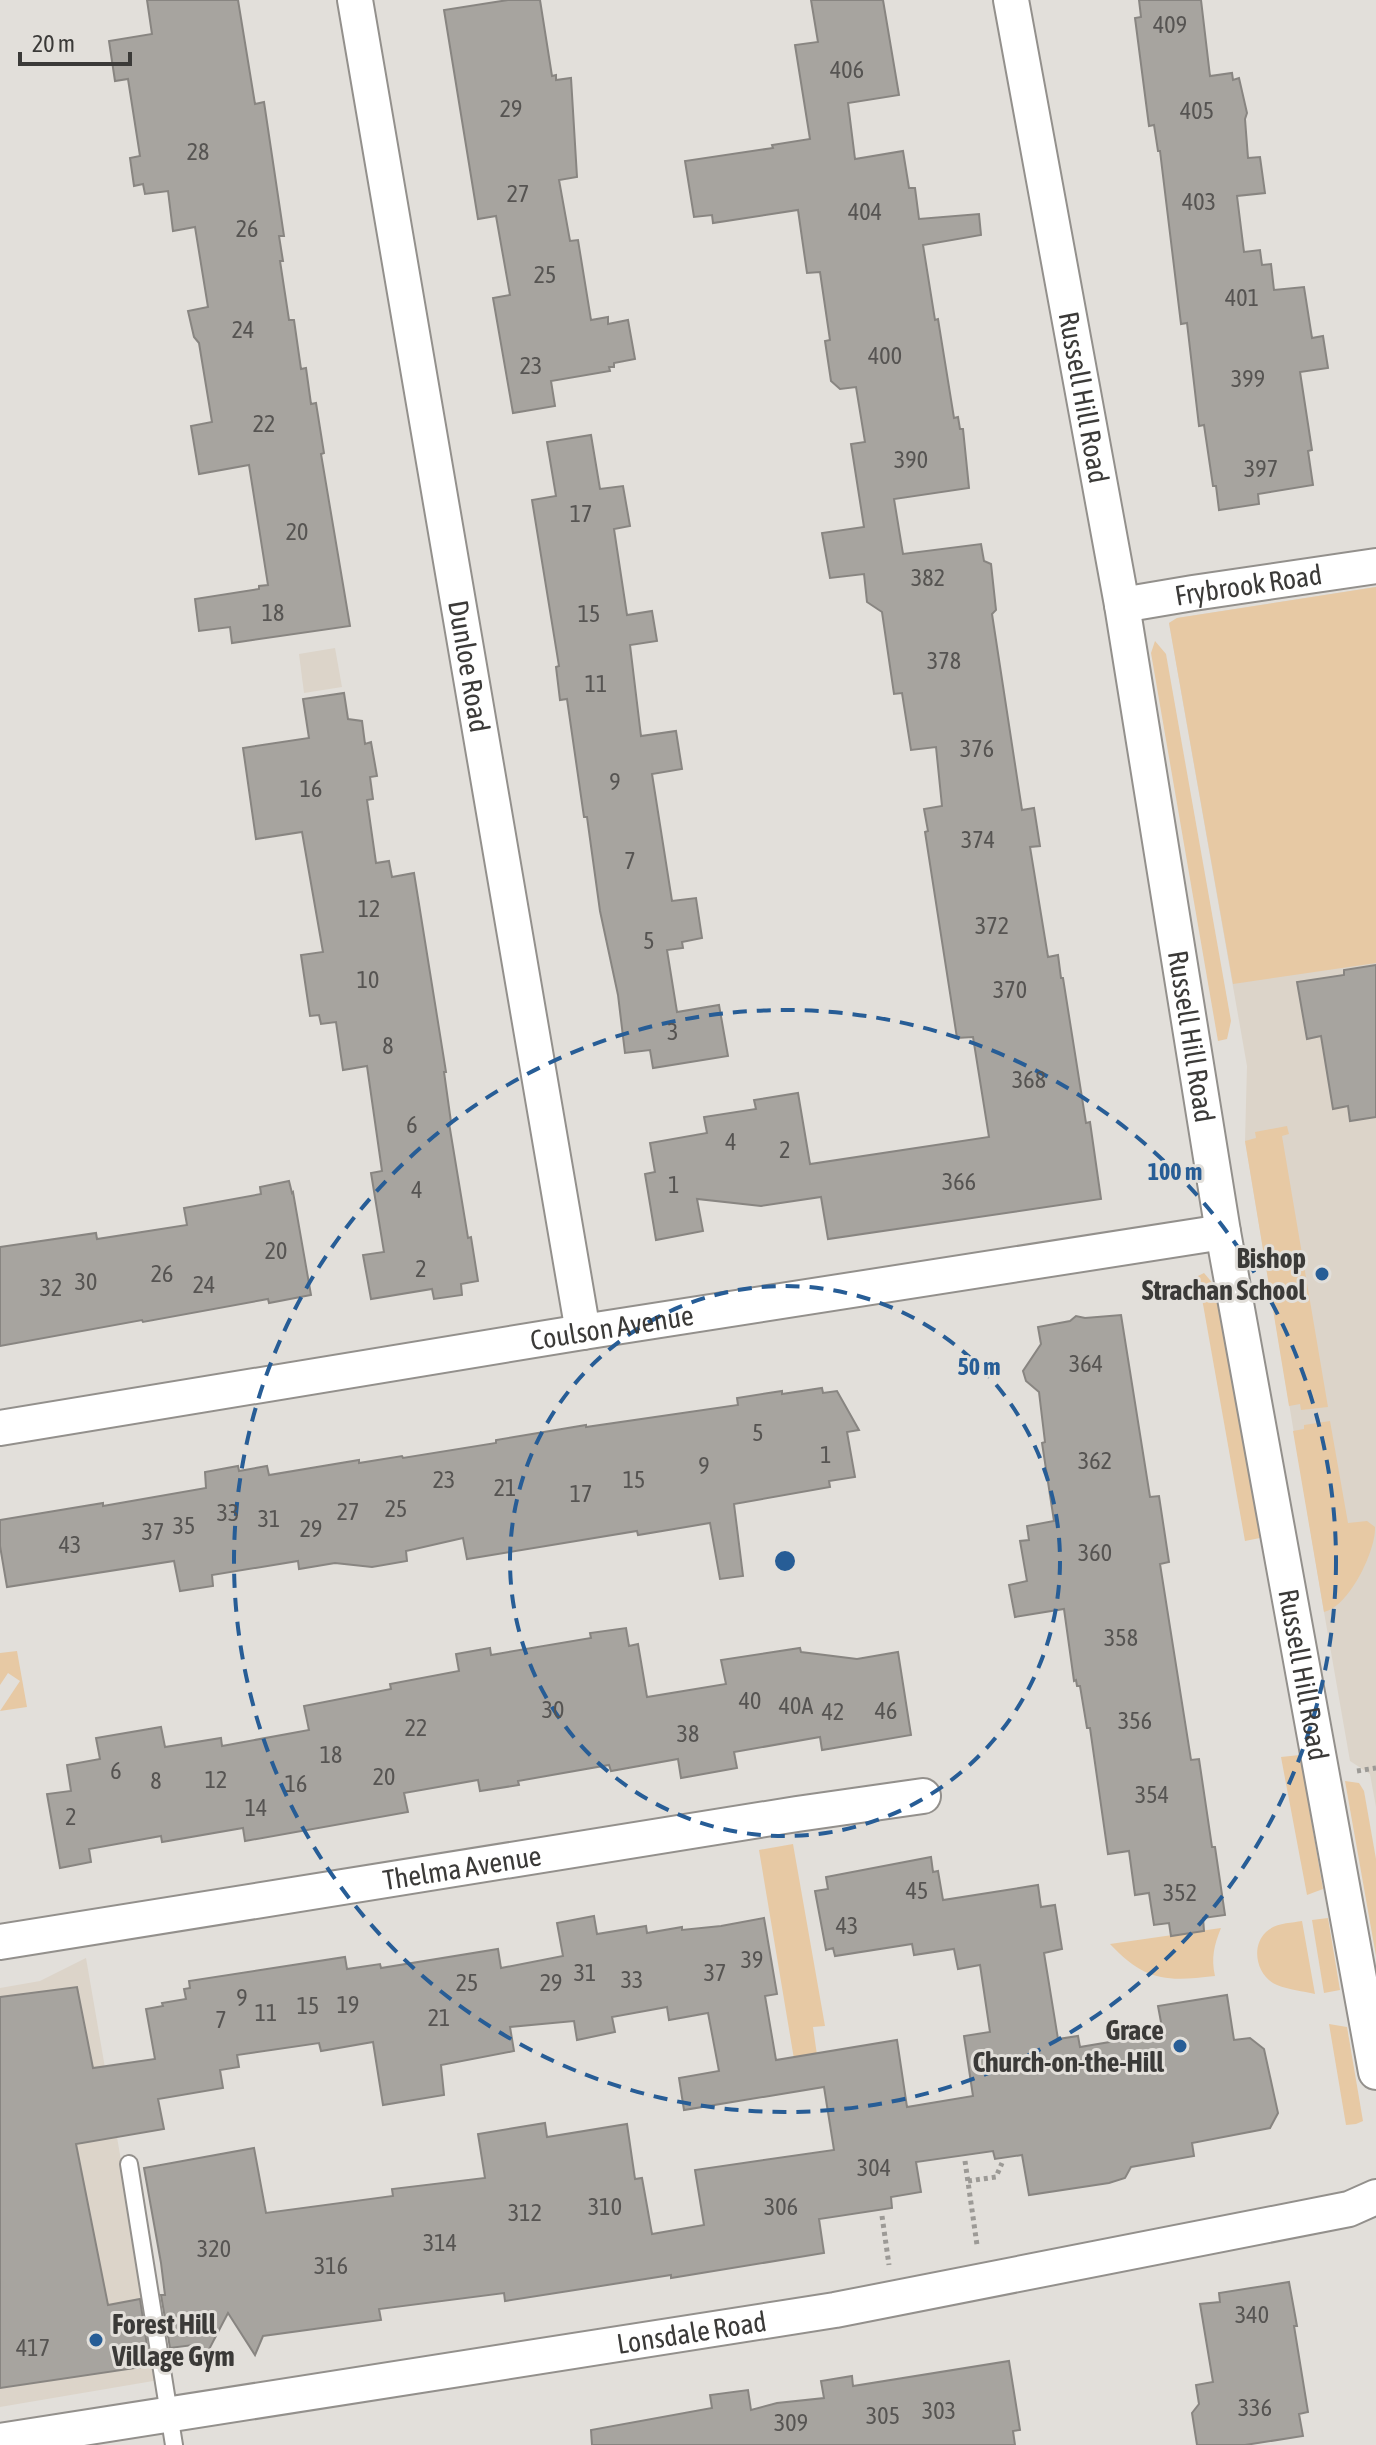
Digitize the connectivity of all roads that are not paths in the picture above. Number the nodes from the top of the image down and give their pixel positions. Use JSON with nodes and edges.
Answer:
{"nodes":[{"id":1,"x":355,"y":0,"type":"edge"},
{"id":2,"x":1011,"y":0,"type":"edge"},
{"id":3,"x":1376,"y":566,"type":"edge"},
{"id":4,"x":1122,"y":605,"type":"junction"},
{"id":5,"x":1223,"y":1232,"type":"junction"},
{"id":6,"x":583,"y":1332,"type":"junction"},
{"id":7,"x":0,"y":1428,"type":"edge"},
{"id":8,"x":923,"y":1796,"type":"dead end"},
{"id":9,"x":0,"y":1942,"type":"edge"},
{"id":10,"x":1376,"y":2072,"type":"edge"},
{"id":11,"x":129,"y":2164,"type":"dead end"},
{"id":12,"x":1376,"y":2197,"type":"edge"},
{"id":13,"x":171,"y":2429,"type":"edge"},
{"id":14,"x":0,"y":2441,"type":"edge"}],
"edges":[{"from":1,"to":6,"type":"street","name":"Dunloe Road"},
{"from":2,"to":4,"type":"street","name":"Russell Hill Road"},
{"from":3,"to":4,"type":"street","name":"Frybrook Road"},
{"from":4,"to":5,"type":"street","name":"Russell Hill Road"},
{"from":5,"to":6,"type":"street","name":"Coulson Avenue"},
{"from":5,"to":10,"type":"street","name":"Russell Hill Road"},
{"from":6,"to":7,"type":"street","name":"Coulson Avenue"},
{"from":8,"to":9,"type":"street","name":"Thelma Avenue"},
{"from":11,"to":13,"type":"lane"},
{"from":12,"to":13,"type":"street","name":"Lonsdale Road"},
{"from":13,"to":14,"type":"street","name":"Lonsdale Road"}]}
